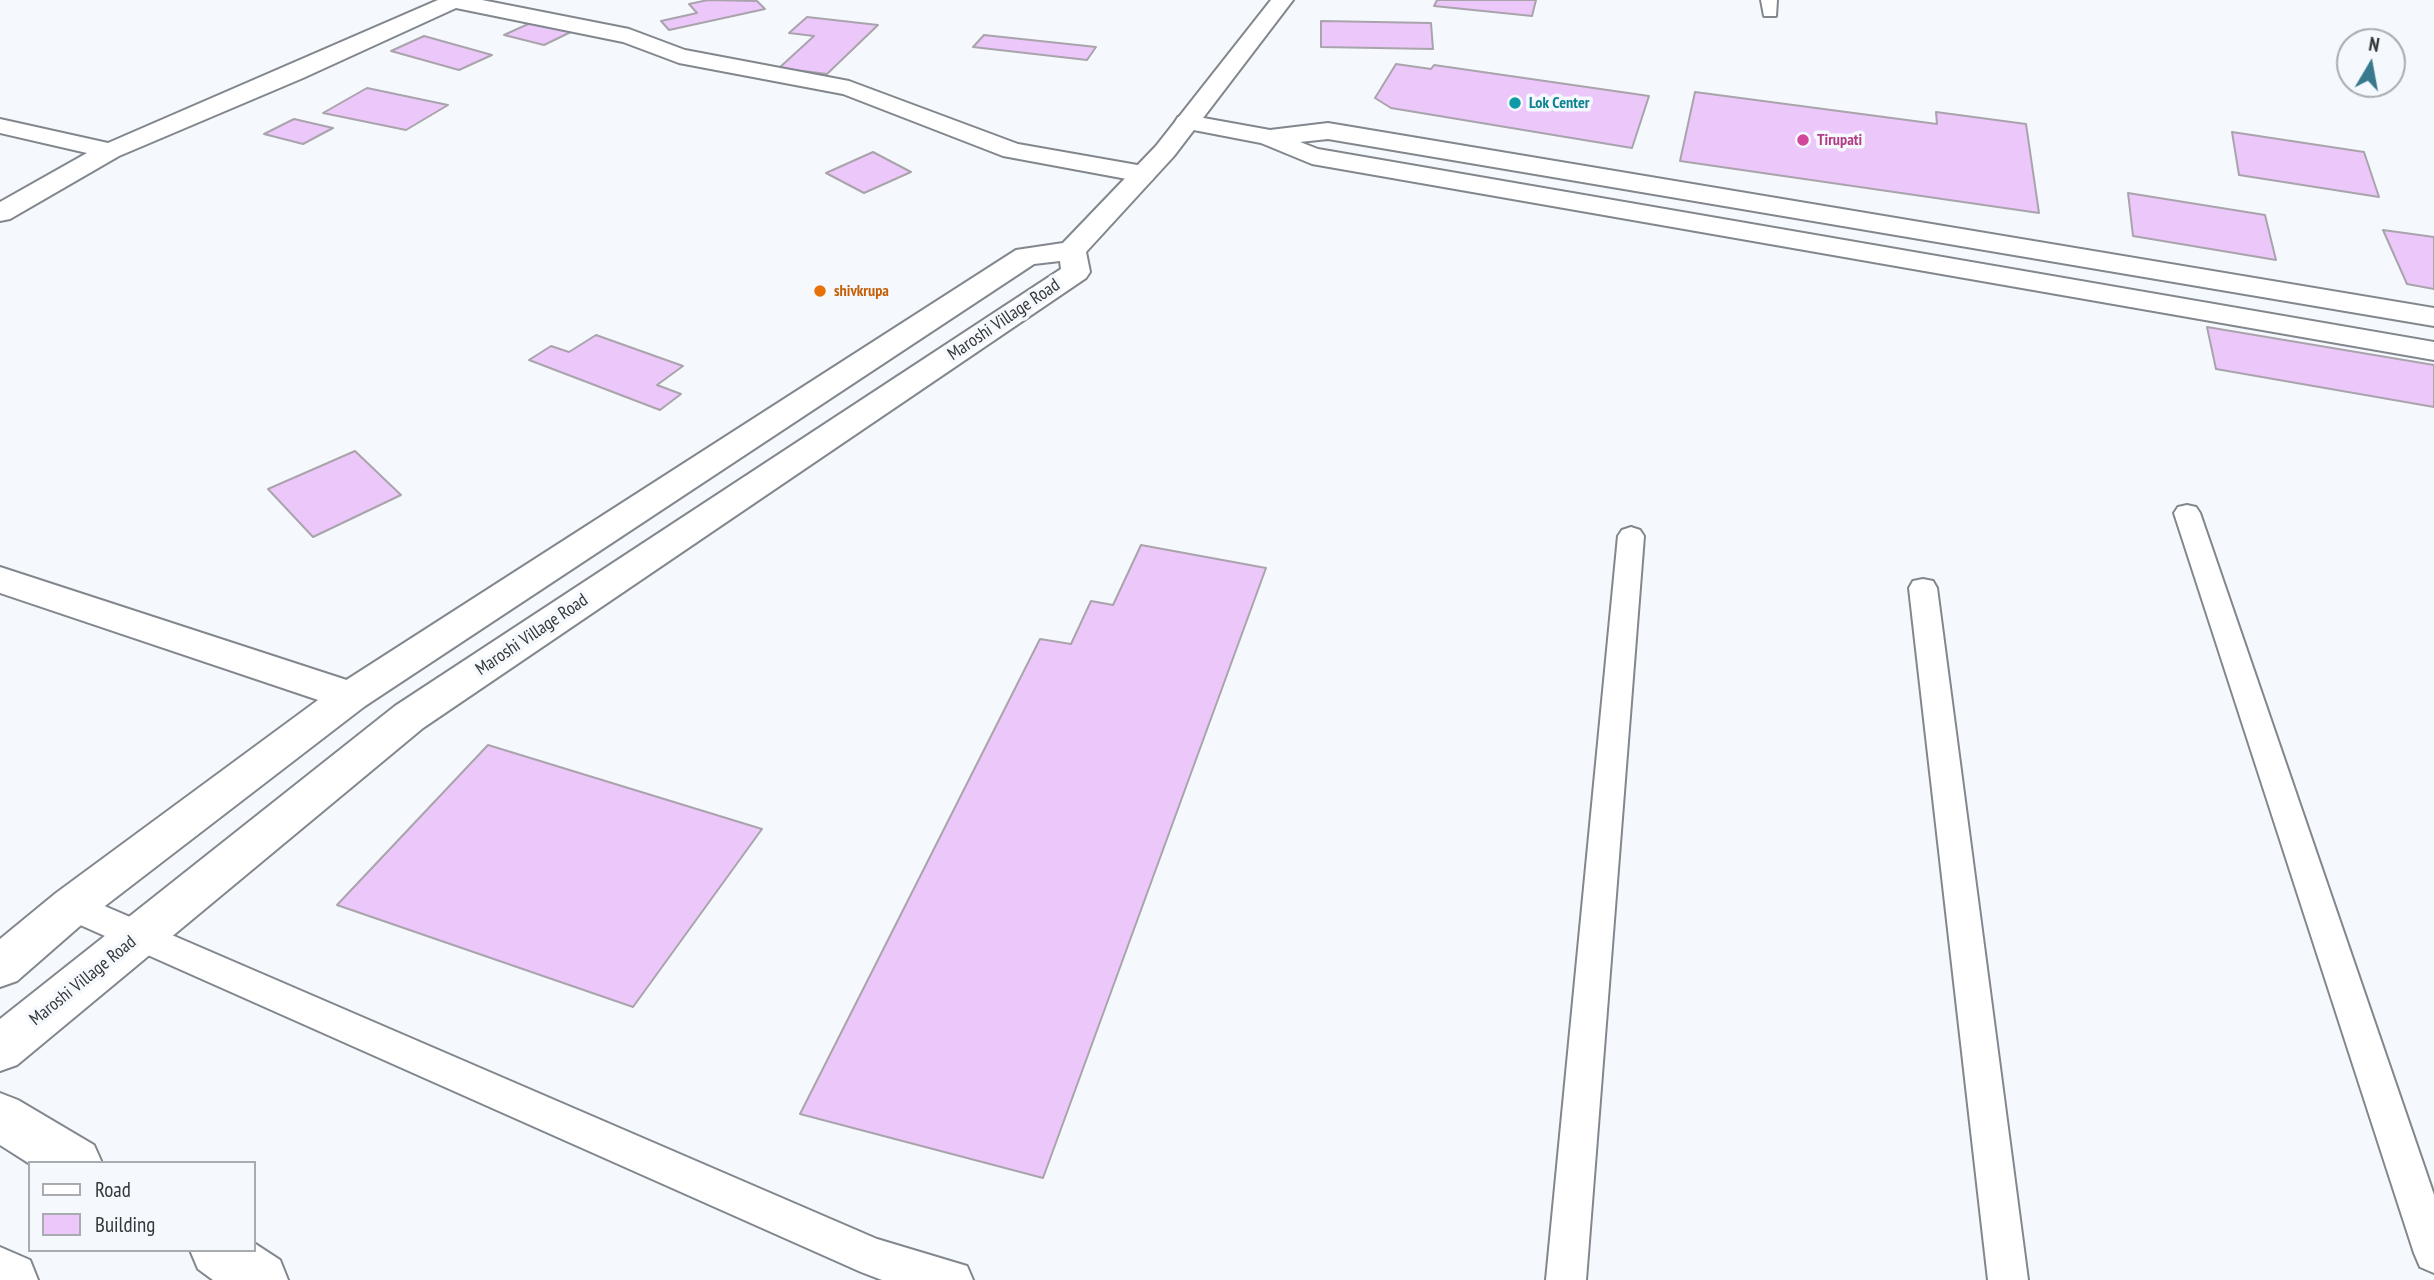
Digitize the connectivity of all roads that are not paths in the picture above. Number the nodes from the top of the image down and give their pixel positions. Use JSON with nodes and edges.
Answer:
{"nodes":[{"id":1,"x":455,"y":0,"type":"edge"},
{"id":2,"x":1282,"y":0,"type":"edge"},
{"id":3,"x":1187,"y":122,"type":"junction"},
{"id":4,"x":0,"y":126,"type":"edge"},
{"id":5,"x":1268,"y":137,"type":"junction"},
{"id":6,"x":110,"y":151,"type":"junction"},
{"id":7,"x":1143,"y":174,"type":"junction"},
{"id":8,"x":0,"y":213,"type":"edge"},
{"id":9,"x":1072,"y":251,"type":"junction"},
{"id":10,"x":2434,"y":317,"type":"edge"},
{"id":11,"x":2434,"y":351,"type":"edge"},
{"id":12,"x":2187,"y":513,"type":"dead end"},
{"id":13,"x":1631,"y":536,"type":"dead end"},
{"id":14,"x":0,"y":580,"type":"edge"},
{"id":15,"x":1923,"y":588,"type":"dead end"},
{"id":16,"x":351,"y":696,"type":"junction"},
{"id":17,"x":72,"y":905,"type":"junction"},
{"id":18,"x":140,"y":935,"type":"junction"},
{"id":19,"x":0,"y":967,"type":"edge"},
{"id":20,"x":0,"y":1049,"type":"edge"},
{"id":21,"x":0,"y":1117,"type":"edge"},
{"id":22,"x":73,"y":1161,"type":"edge"},
{"id":23,"x":221,"y":1252,"type":"edge"},
{"id":24,"x":2434,"y":1253,"type":"edge"},
{"id":25,"x":0,"y":1275,"type":"edge"},
{"id":26,"x":10,"y":1280,"type":"edge"},
{"id":27,"x":260,"y":1280,"type":"edge"},
{"id":28,"x":953,"y":1280,"type":"edge"},
{"id":29,"x":1566,"y":1280,"type":"edge"},
{"id":30,"x":2008,"y":1280,"type":"edge"}],
"edges":[{"from":1,"to":6,"type":"street"},
{"from":1,"to":7,"type":"street"},
{"from":2,"to":3,"type":"street","name":"Maroshi Village Road"},
{"from":3,"to":5,"type":"street"},
{"from":3,"to":7,"type":"street","name":"Maroshi Village Road"},
{"from":4,"to":6,"type":"street"},
{"from":5,"to":10,"type":"street"},
{"from":5,"to":11,"type":"street"},
{"from":6,"to":8,"type":"street"},
{"from":7,"to":9,"type":"street","name":"Maroshi Village Road"},
{"from":9,"to":16,"type":"street","name":"Maroshi Village Road"},
{"from":9,"to":18,"type":"street","name":"Maroshi Village Road"},
{"from":12,"to":24,"type":"lane"},
{"from":13,"to":29,"type":"lane"},
{"from":14,"to":16,"type":"street"},
{"from":15,"to":30,"type":"lane"},
{"from":16,"to":17,"type":"street","name":"Maroshi Village Road"},
{"from":17,"to":18,"type":"lane"},
{"from":17,"to":19,"type":"street","name":"Maroshi Village Road"},
{"from":18,"to":20,"type":"street","name":"Maroshi Village Road"},
{"from":18,"to":28,"type":"lane"},
{"from":21,"to":22,"type":"street"},
{"from":23,"to":27,"type":"street"},
{"from":25,"to":26,"type":"street"}]}
